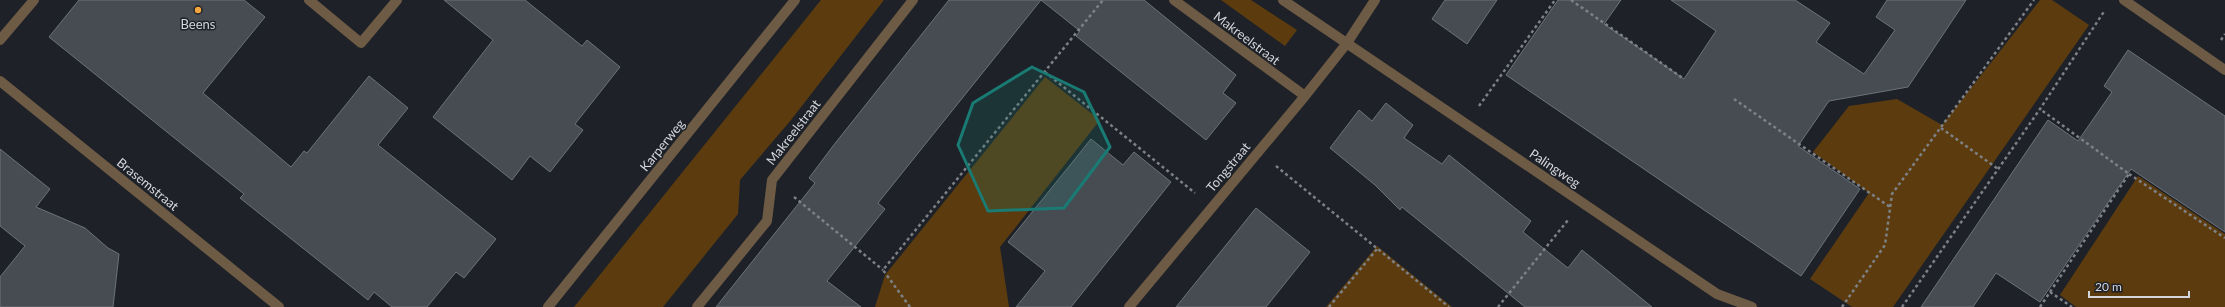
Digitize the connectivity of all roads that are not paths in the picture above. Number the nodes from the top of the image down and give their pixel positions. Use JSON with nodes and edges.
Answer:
{"nodes":[{"id":1,"x":34,"y":0,"type":"edge"},
{"id":2,"x":309,"y":0,"type":"edge"},
{"id":3,"x":397,"y":0,"type":"edge"},
{"id":4,"x":795,"y":0,"type":"edge"},
{"id":5,"x":913,"y":0,"type":"edge"},
{"id":6,"x":1174,"y":0,"type":"edge"},
{"id":7,"x":1283,"y":0,"type":"edge"},
{"id":8,"x":2124,"y":0,"type":"edge"},
{"id":9,"x":1370,"y":2,"type":"edge"},
{"id":10,"x":0,"y":40,"type":"edge"},
{"id":11,"x":1347,"y":43,"type":"junction"},
{"id":12,"x":2225,"y":70,"type":"edge"},
{"id":13,"x":0,"y":81,"type":"edge"},
{"id":14,"x":1305,"y":96,"type":"junction"},
{"id":15,"x":279,"y":307,"type":"edge"},
{"id":16,"x":548,"y":307,"type":"edge"},
{"id":17,"x":697,"y":307,"type":"edge"},
{"id":18,"x":1129,"y":307,"type":"edge"},
{"id":19,"x":1752,"y":307,"type":"edge"}],
"edges":[{"from":1,"to":10,"type":"street"},
{"from":2,"to":3,"type":"street"},
{"from":4,"to":16,"type":"street","name":"Karperweg"},
{"from":5,"to":17,"type":"street","name":"Makreelstraat"},
{"from":6,"to":14,"type":"street","name":"Makreelstraat"},
{"from":7,"to":11,"type":"street"},
{"from":8,"to":12,"type":"street"},
{"from":9,"to":11,"type":"street","name":"Tongstraat"},
{"from":11,"to":14,"type":"street","name":"Tongstraat"},
{"from":11,"to":19,"type":"street","name":"Palingweg"},
{"from":13,"to":15,"type":"street","name":"Brasemstraat"},
{"from":14,"to":18,"type":"street","name":"Tongstraat"}]}
